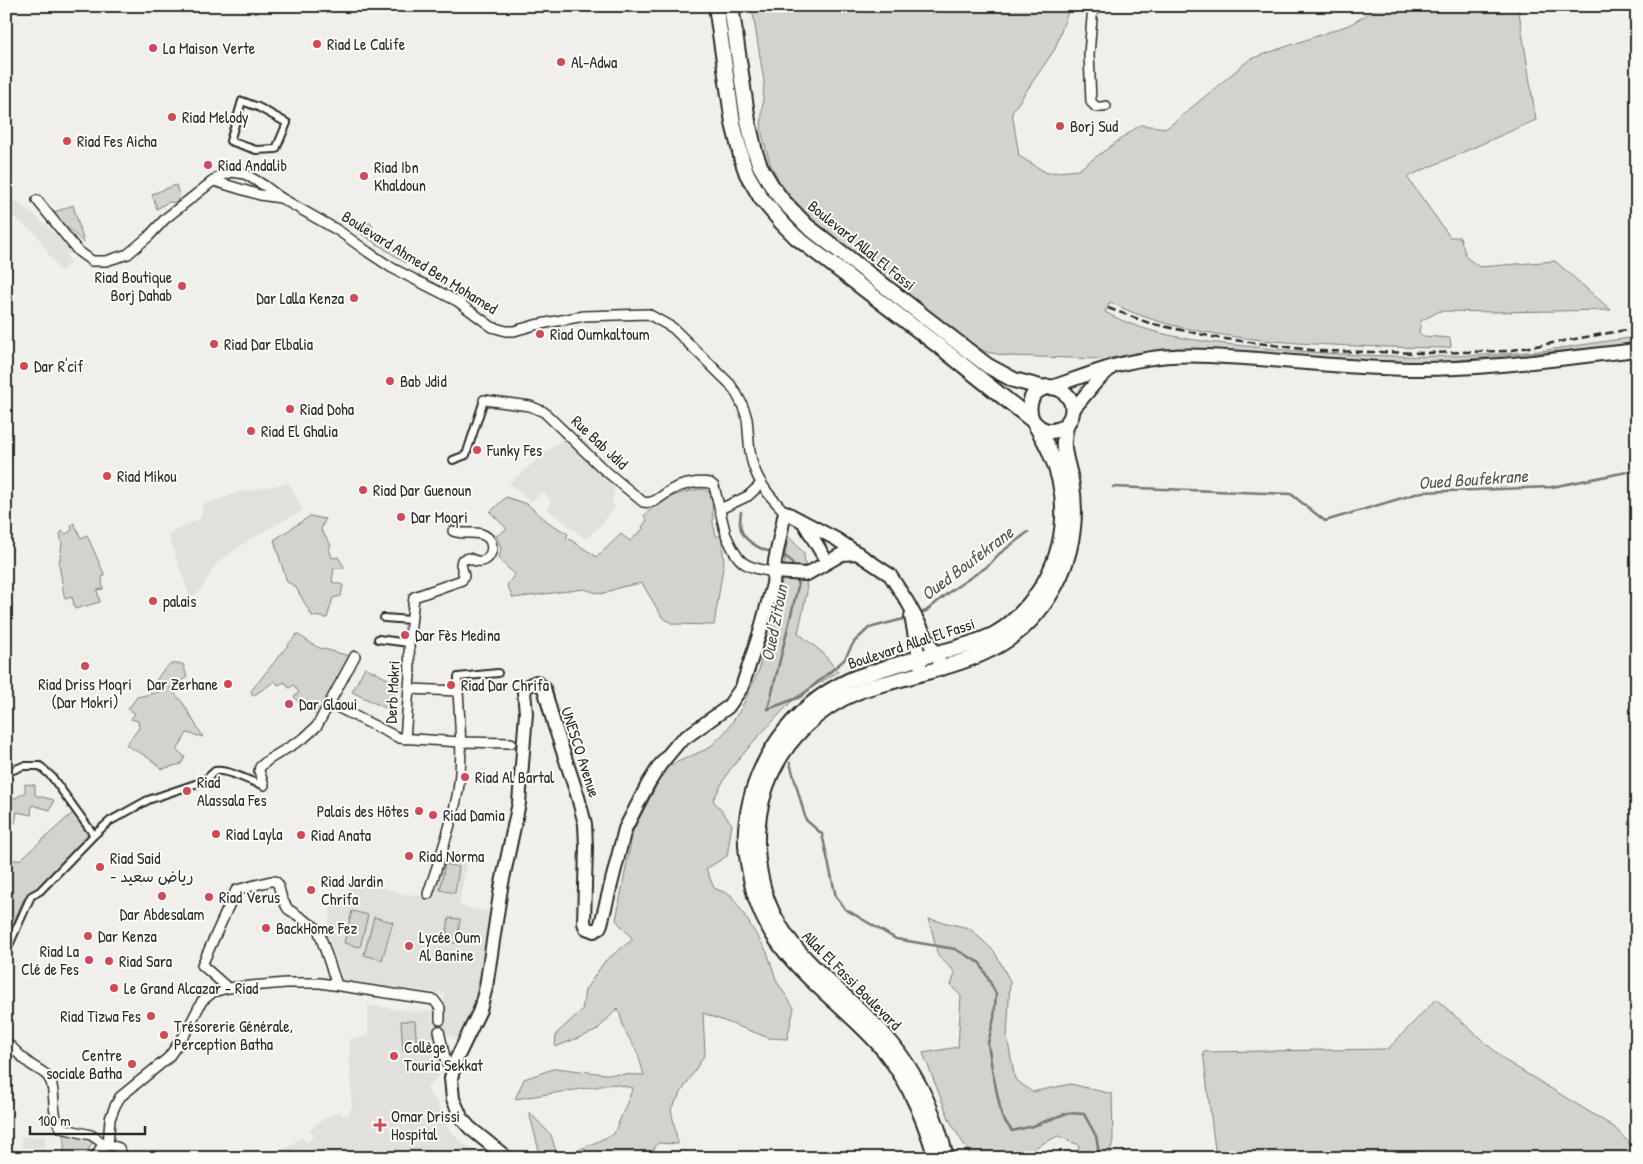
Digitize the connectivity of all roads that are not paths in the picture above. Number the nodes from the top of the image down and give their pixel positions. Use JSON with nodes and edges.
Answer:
{"nodes":[{"id":1,"x":716,"y":6,"type":"edge"},
{"id":2,"x":731,"y":6,"type":"edge"},
{"id":3,"x":1093,"y":6,"type":"edge"},
{"id":4,"x":1106,"y":106,"type":"dead end"},
{"id":5,"x":234,"y":129,"type":"joint"},
{"id":6,"x":246,"y":176,"type":"junction"},
{"id":7,"x":214,"y":181,"type":"junction"},
{"id":8,"x":242,"y":189,"type":"junction"},
{"id":9,"x":281,"y":198,"type":"junction"},
{"id":10,"x":37,"y":200,"type":"dead end"},
{"id":11,"x":1637,"y":350,"type":"edge"},
{"id":12,"x":1113,"y":366,"type":"junction"},
{"id":13,"x":1048,"y":388,"type":"junction"},
{"id":14,"x":484,"y":400,"type":"joint"},
{"id":15,"x":1070,"y":417,"type":"junction"},
{"id":16,"x":1033,"y":422,"type":"junction"},
{"id":17,"x":453,"y":460,"type":"dead end"},
{"id":18,"x":761,"y":484,"type":"junction"},
{"id":19,"x":720,"y":509,"type":"junction"},
{"id":20,"x":785,"y":512,"type":"junction"},
{"id":21,"x":804,"y":522,"type":"junction"},
{"id":22,"x":453,"y":531,"type":"dead end"},
{"id":23,"x":858,"y":553,"type":"junction"},
{"id":24,"x":827,"y":562,"type":"junction"},
{"id":25,"x":778,"y":569,"type":"junction"},
{"id":26,"x":908,"y":604,"type":"junction"},
{"id":27,"x":384,"y":618,"type":"dead end"},
{"id":28,"x":411,"y":620,"type":"junction"},
{"id":29,"x":378,"y":639,"type":"dead end"},
{"id":30,"x":409,"y":643,"type":"junction"},
{"id":31,"x":936,"y":654,"type":"junction"},
{"id":32,"x":355,"y":656,"type":"dead end"},
{"id":33,"x":920,"y":659,"type":"junction"},
{"id":34,"x":943,"y":668,"type":"junction"},
{"id":35,"x":498,"y":673,"type":"dead end"},
{"id":36,"x":922,"y":674,"type":"junction"},
{"id":37,"x":408,"y":689,"type":"junction"},
{"id":38,"x":458,"y":691,"type":"junction"},
{"id":39,"x":329,"y":702,"type":"junction"},
{"id":40,"x":405,"y":739,"type":"junction"},
{"id":41,"x":460,"y":742,"type":"junction"},
{"id":42,"x":517,"y":743,"type":"junction"},
{"id":43,"x":6,"y":773,"type":"edge"},
{"id":44,"x":264,"y":785,"type":"joint"},
{"id":45,"x":94,"y":835,"type":"junction"},
{"id":46,"x":428,"y":894,"type":"dead end"},
{"id":47,"x":766,"y":913,"type":"junction"},
{"id":48,"x":6,"y":952,"type":"edge"},
{"id":49,"x":337,"y":985,"type":"junction"},
{"id":50,"x":228,"y":988,"type":"junction"},
{"id":51,"x":852,"y":1011,"type":"junction"},
{"id":52,"x":440,"y":1020,"type":"dead end"},
{"id":53,"x":439,"y":1031,"type":"dead end"},
{"id":54,"x":6,"y":1042,"type":"edge"},
{"id":55,"x":452,"y":1073,"type":"junction"},
{"id":56,"x":107,"y":1145,"type":"junction"},
{"id":57,"x":96,"y":1158,"type":"edge"},
{"id":58,"x":124,"y":1158,"type":"edge"},
{"id":59,"x":507,"y":1158,"type":"edge"},
{"id":60,"x":936,"y":1158,"type":"edge"},
{"id":61,"x":946,"y":1158,"type":"edge"}],
"edges":[{"from":1,"to":16,"type":"main road","name":"Boulevard Allal El Fassi"},
{"from":2,"to":13,"type":"main road","name":"Boulevard Allal El Fassi"},
{"from":3,"to":4,"type":"street"},
{"from":5,"to":5,"type":"street"},
{"from":6,"to":7,"type":"street"},
{"from":6,"to":8,"type":"street"},
{"from":6,"to":9,"type":"street"},
{"from":7,"to":8,"type":"street"},
{"from":7,"to":10,"type":"street"},
{"from":8,"to":9,"type":"street"},
{"from":9,"to":18,"type":"street","name":"Boulevard Ahmed Ben Mohamed"},
{"from":11,"to":12,"type":"main road"},
{"from":12,"to":13,"type":"main road"},
{"from":12,"to":15,"type":"main road"},
{"from":13,"to":15,"type":"main road"},
{"from":13,"to":16,"type":"main road"},
{"from":14,"to":17,"type":"street","name":"Rue Bab Jdid"},
{"from":14,"to":19,"type":"street","name":"Rue Bab Jdid"},
{"from":15,"to":16,"type":"main road"},
{"from":15,"to":34,"type":"main road"},
{"from":16,"to":31,"type":"main road","name":"Boulevard Allal El Fassi"},
{"from":18,"to":19,"type":"street"},
{"from":18,"to":20,"type":"street","name":"Boulevard Ahmed Ben Mohamed"},
{"from":19,"to":25,"type":"street","name":"Rue Bab Jdid"},
{"from":20,"to":21,"type":"main road","name":"Boulevard Ahmed Ben Mohamed"},
{"from":20,"to":25,"type":"main road"},
{"from":21,"to":23,"type":"main road","name":"Boulevard Ahmed Ben Mohamed"},
{"from":21,"to":24,"type":"main road"},
{"from":22,"to":28,"type":"street","name":"Derb Mokri"},
{"from":23,"to":24,"type":"main road","name":"Rue Bab Jdid"},
{"from":23,"to":26,"type":"main road","name":"Boulevard Ahmed Ben Mohamed"},
{"from":24,"to":25,"type":"main road","name":"Rue Bab Jdid"},
{"from":25,"to":42,"type":"main road","name":"UNESCO Avenue"},
{"from":26,"to":31,"type":"main road","name":"Boulevard Ahmed Ben Mohamed"},
{"from":26,"to":33,"type":"main road","name":"Boulevard Ahmed Ben Mohamed"},
{"from":27,"to":28,"type":"street"},
{"from":28,"to":30,"type":"street","name":"Derb Mokri"},
{"from":29,"to":30,"type":"street"},
{"from":30,"to":37,"type":"street","name":"Derb Mokri"},
{"from":31,"to":33,"type":"main road","name":"Boulevard Allal El Fassi"},
{"from":31,"to":34,"type":"main road","name":"Boulevard Ahmed Ben Mohamed"},
{"from":32,"to":39,"type":"street"},
{"from":33,"to":36,"type":"main road","name":"Boulevard Ahmed Ben Mohamed"},
{"from":33,"to":47,"type":"main road","name":"Boulevard Allal El Fassi"},
{"from":34,"to":36,"type":"main road"},
{"from":35,"to":38,"type":"street"},
{"from":36,"to":47,"type":"main road"},
{"from":37,"to":38,"type":"street"},
{"from":37,"to":40,"type":"street","name":"Derb Mokri"},
{"from":38,"to":41,"type":"street"},
{"from":39,"to":40,"type":"street"},
{"from":39,"to":44,"type":"street"},
{"from":40,"to":41,"type":"street"},
{"from":41,"to":42,"type":"street"},
{"from":41,"to":46,"type":"street"},
{"from":42,"to":55,"type":"main road","name":"UNESCO Avenue"},
{"from":43,"to":45,"type":"street"},
{"from":44,"to":45,"type":"street"},
{"from":45,"to":48,"type":"street"},
{"from":47,"to":51,"type":"main road","name":"Boulevard Allal El Fassi"},
{"from":49,"to":50,"type":"street"},
{"from":49,"to":50,"type":"street"},
{"from":49,"to":52,"type":"street"},
{"from":50,"to":56,"type":"street"},
{"from":51,"to":60,"type":"main road","name":"Boulevard Allal El Fassi"},
{"from":51,"to":61,"type":"main road","name":"Allal El Fassi Boulevard"},
{"from":53,"to":55,"type":"street"},
{"from":54,"to":56,"type":"street"},
{"from":55,"to":59,"type":"main road","name":"UNESCO Avenue"},
{"from":56,"to":57,"type":"street"},
{"from":56,"to":58,"type":"street"}]}
